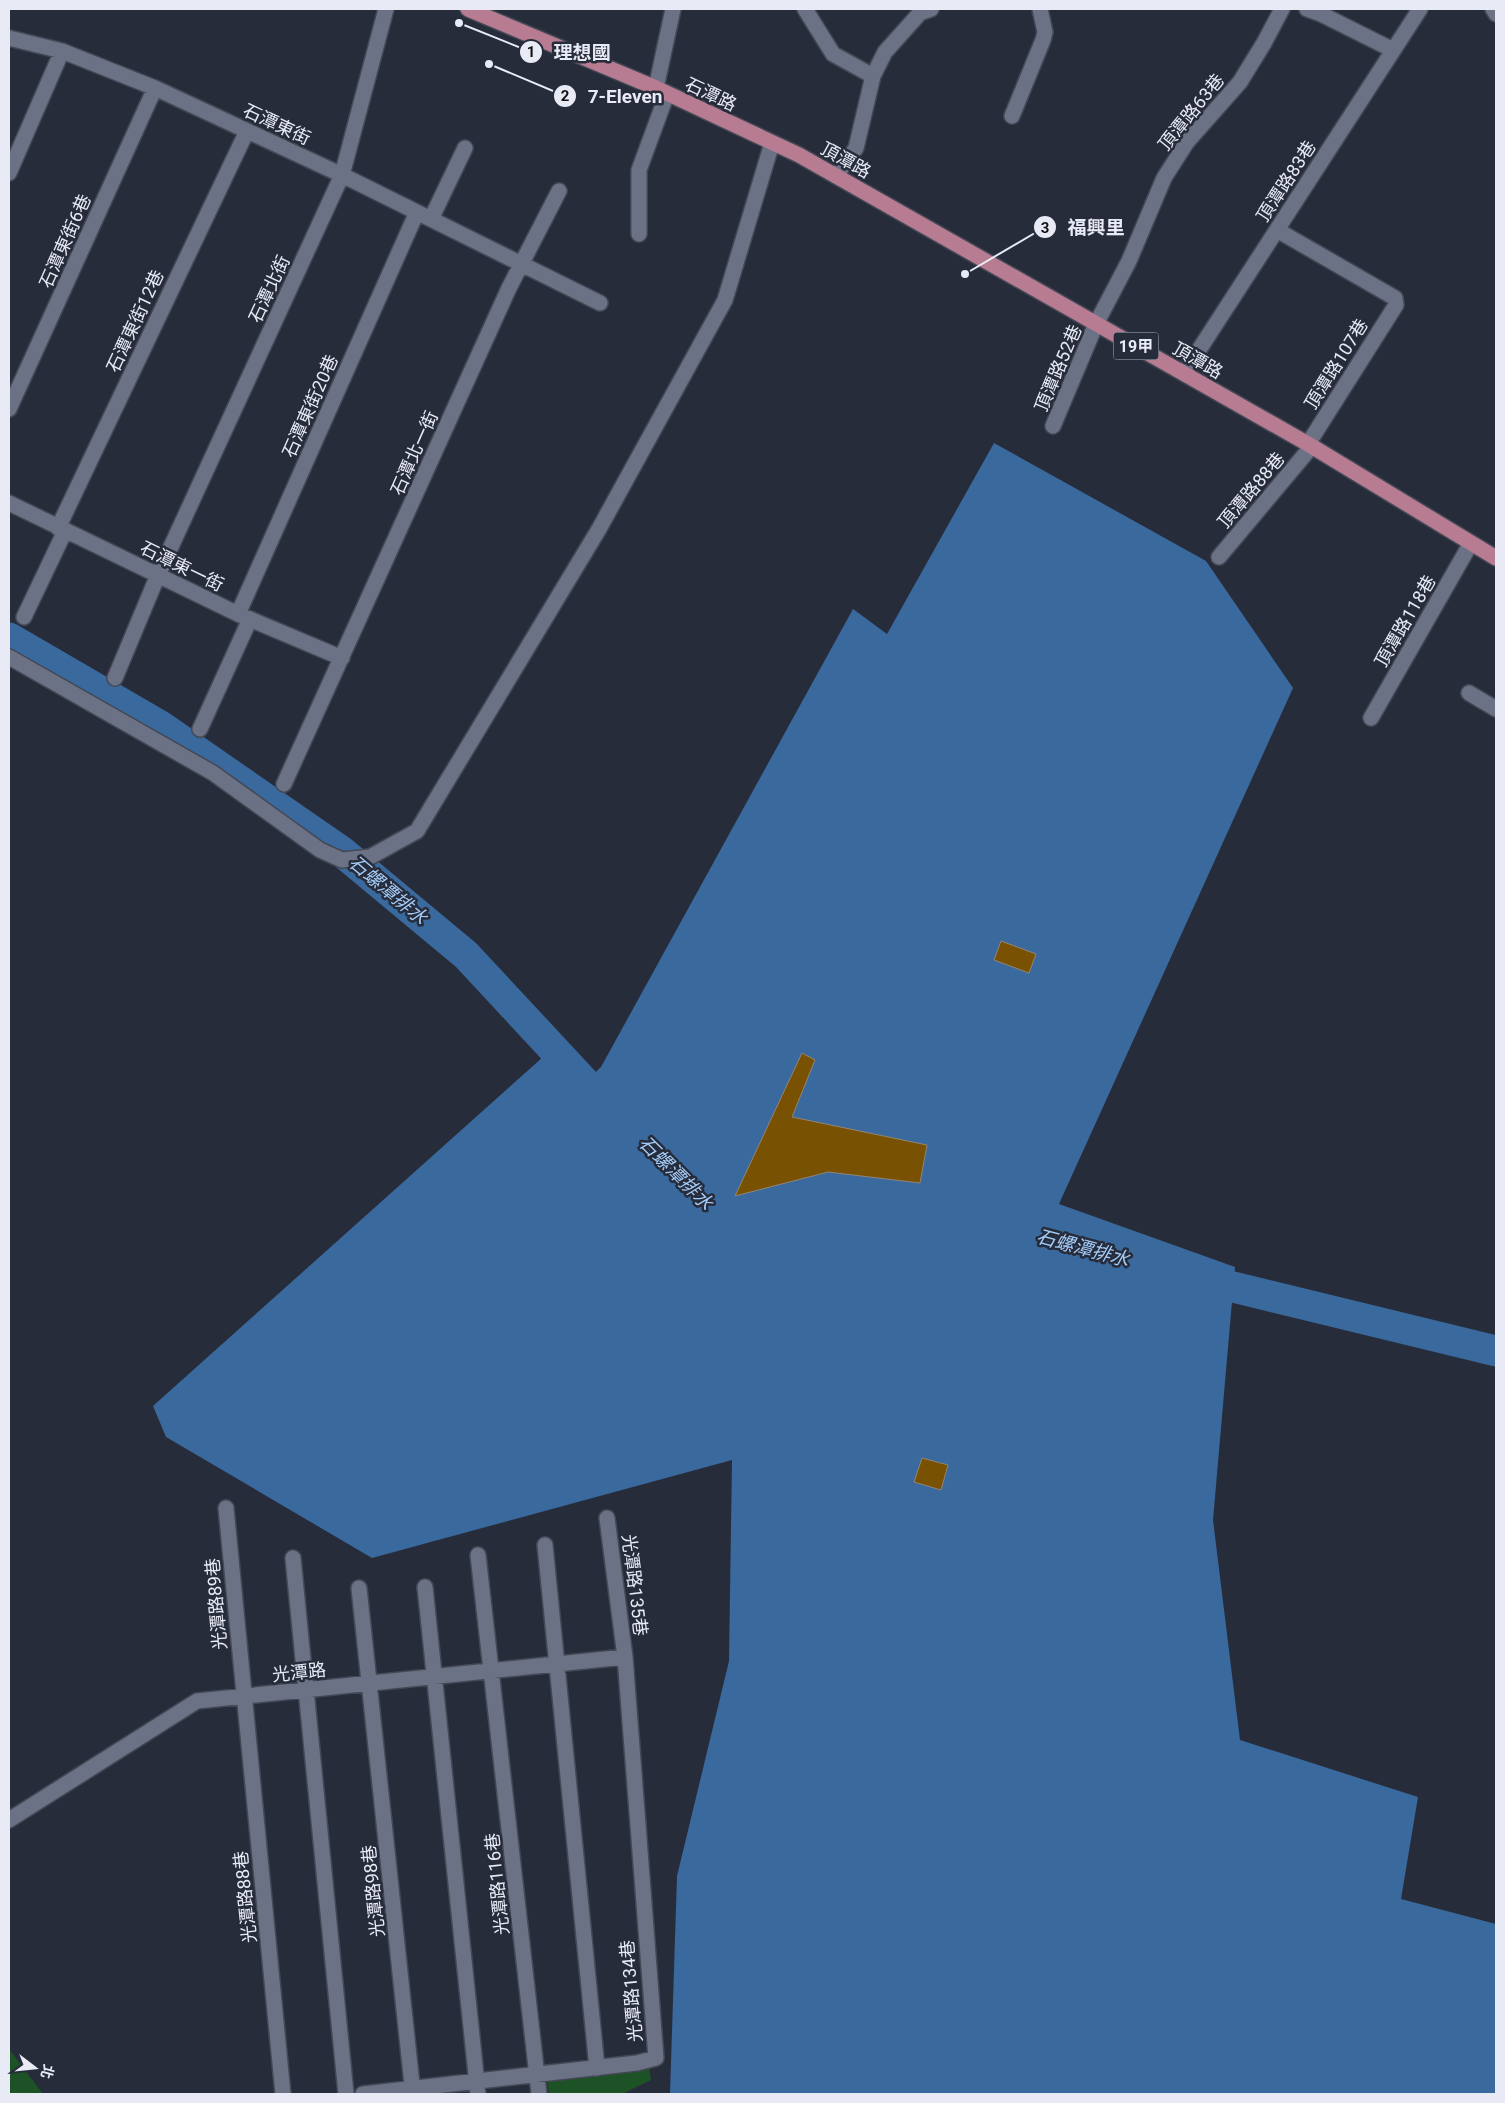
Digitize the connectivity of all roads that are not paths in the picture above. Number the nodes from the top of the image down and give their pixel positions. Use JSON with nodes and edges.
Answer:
{"nodes":[{"id":1,"x":386,"y":9,"type":"edge"},
{"id":2,"x":468,"y":9,"type":"edge"},
{"id":3,"x":673,"y":9,"type":"edge"},
{"id":4,"x":805,"y":9,"type":"edge"},
{"id":5,"x":931,"y":9,"type":"edge"},
{"id":6,"x":1040,"y":9,"type":"edge"},
{"id":7,"x":1282,"y":9,"type":"edge"},
{"id":8,"x":1307,"y":9,"type":"edge"},
{"id":9,"x":1420,"y":9,"type":"edge"},
{"id":10,"x":1493,"y":9,"type":"edge"},
{"id":11,"x":1496,"y":14,"type":"edge"},
{"id":12,"x":9,"y":38,"type":"edge"},
{"id":13,"x":1393,"y":50,"type":"junction"},
{"id":14,"x":62,"y":51,"type":"junction"},
{"id":15,"x":874,"y":76,"type":"junction"},
{"id":16,"x":155,"y":88,"type":"junction"},
{"id":17,"x":662,"y":91,"type":"junction"},
{"id":18,"x":1012,"y":116,"type":"dead end"},
{"id":19,"x":247,"y":130,"type":"junction"},
{"id":20,"x":772,"y":143,"type":"junction"},
{"id":21,"x":465,"y":148,"type":"dead end"},
{"id":22,"x":9,"y":173,"type":"edge"},
{"id":23,"x":342,"y":175,"type":"junction"},
{"id":24,"x":836,"y":176,"type":"junction"},
{"id":25,"x":559,"y":191,"type":"dead end"},
{"id":26,"x":417,"y":212,"type":"junction"},
{"id":27,"x":431,"y":219,"type":"junction"},
{"id":28,"x":1277,"y":230,"type":"junction"},
{"id":29,"x":639,"y":234,"type":"dead end"},
{"id":30,"x":521,"y":264,"type":"junction"},
{"id":31,"x":600,"y":303,"type":"dead end"},
{"id":32,"x":1096,"y":324,"type":"junction"},
{"id":33,"x":1184,"y":373,"type":"junction"},
{"id":34,"x":9,"y":409,"type":"edge"},
{"id":35,"x":1054,"y":426,"type":"dead end"},
{"id":36,"x":1310,"y":445,"type":"junction"},
{"id":37,"x":9,"y":502,"type":"edge"},
{"id":38,"x":62,"y":529,"type":"junction"},
{"id":39,"x":1471,"y":543,"type":"junction"},
{"id":40,"x":1219,"y":557,"type":"dead end"},
{"id":41,"x":1496,"y":558,"type":"edge"},
{"id":42,"x":158,"y":575,"type":"junction"},
{"id":43,"x":24,"y":617,"type":"dead end"},
{"id":44,"x":244,"y":617,"type":"junction"},
{"id":45,"x":9,"y":657,"type":"edge"},
{"id":46,"x":342,"y":658,"type":"junction"},
{"id":47,"x":115,"y":678,"type":"dead end"},
{"id":48,"x":1470,"y":693,"type":"dead end"},
{"id":49,"x":1496,"y":709,"type":"edge"},
{"id":50,"x":1371,"y":718,"type":"dead end"},
{"id":51,"x":200,"y":729,"type":"dead end"},
{"id":52,"x":284,"y":784,"type":"dead end"},
{"id":53,"x":226,"y":1508,"type":"dead end"},
{"id":54,"x":607,"y":1518,"type":"dead end"},
{"id":55,"x":545,"y":1544,"type":"dead end"},
{"id":56,"x":478,"y":1555,"type":"dead end"},
{"id":57,"x":293,"y":1558,"type":"dead end"},
{"id":58,"x":425,"y":1587,"type":"dead end"},
{"id":59,"x":359,"y":1588,"type":"dead end"},
{"id":60,"x":625,"y":1657,"type":"junction"},
{"id":61,"x":557,"y":1664,"type":"junction"},
{"id":62,"x":491,"y":1670,"type":"junction"},
{"id":63,"x":434,"y":1676,"type":"junction"},
{"id":64,"x":370,"y":1683,"type":"junction"},
{"id":65,"x":306,"y":1690,"type":"junction"},
{"id":66,"x":244,"y":1696,"type":"junction"},
{"id":67,"x":9,"y":1820,"type":"edge"},
{"id":68,"x":597,"y":2068,"type":"junction"},
{"id":69,"x":537,"y":2074,"type":"junction"},
{"id":70,"x":477,"y":2088,"type":"edge"},
{"id":71,"x":413,"y":2091,"type":"edge"},
{"id":72,"x":282,"y":2094,"type":"edge"},
{"id":73,"x":346,"y":2094,"type":"edge"},
{"id":74,"x":363,"y":2094,"type":"edge"},
{"id":75,"x":539,"y":2094,"type":"edge"}],
"edges":[{"from":1,"to":23,"type":"street","name":"石潭北街"},
{"from":2,"to":17,"type":"main road","name":"石潭路","number":"19甲"},
{"from":3,"to":17,"type":"street"},
{"from":4,"to":15,"type":"street"},
{"from":5,"to":15,"type":"street"},
{"from":6,"to":18,"type":"street"},
{"from":7,"to":32,"type":"street","name":"頂潭路63巷"},
{"from":8,"to":13,"type":"street"},
{"from":9,"to":13,"type":"street","name":"頂潭路83巷"},
{"from":10,"to":11,"type":"street"},
{"from":12,"to":14,"type":"street","name":"石潭東街"},
{"from":13,"to":28,"type":"street","name":"頂潭路83巷"},
{"from":14,"to":16,"type":"street","name":"石潭東街"},
{"from":14,"to":22,"type":"street"},
{"from":15,"to":24,"type":"street"},
{"from":16,"to":19,"type":"street","name":"石潭東街"},
{"from":16,"to":34,"type":"street","name":"石潭東街6巷"},
{"from":17,"to":20,"type":"main road","name":"石潭路","number":"19甲"},
{"from":17,"to":29,"type":"street"},
{"from":19,"to":23,"type":"street","name":"石潭東街"},
{"from":19,"to":38,"type":"street","name":"石潭東街12巷"},
{"from":20,"to":24,"type":"main road","name":"頂潭路","number":"19甲"},
{"from":20,"to":45,"type":"street"},
{"from":21,"to":27,"type":"street"},
{"from":23,"to":26,"type":"street","name":"石潭東街"},
{"from":23,"to":42,"type":"street","name":"石潭北街"},
{"from":24,"to":32,"type":"main road","name":"頂潭路","number":"19甲"},
{"from":25,"to":30,"type":"street","name":"石潭北一街"},
{"from":26,"to":27,"type":"street","name":"石潭東街"},
{"from":26,"to":44,"type":"street","name":"石潭東街20巷"},
{"from":27,"to":30,"type":"street","name":"石潭東街"},
{"from":28,"to":33,"type":"street","name":"頂潭路83巷"},
{"from":28,"to":36,"type":"street","name":"頂潭路107巷"},
{"from":30,"to":31,"type":"street","name":"石潭東街"},
{"from":30,"to":46,"type":"street","name":"石潭北一街"},
{"from":32,"to":33,"type":"main road","name":"頂潭路","number":"19甲"},
{"from":32,"to":35,"type":"street","name":"頂潭路52巷"},
{"from":33,"to":36,"type":"main road","name":"頂潭路","number":"19甲"},
{"from":36,"to":39,"type":"main road","name":"頂潭路","number":"19甲"},
{"from":36,"to":40,"type":"street","name":"頂潭路88巷"},
{"from":37,"to":38,"type":"street","name":"石潭東一街"},
{"from":38,"to":42,"type":"street","name":"石潭東一街"},
{"from":38,"to":43,"type":"street","name":"石潭東街12巷"},
{"from":39,"to":41,"type":"main road","name":"頂潭路","number":"19甲"},
{"from":39,"to":50,"type":"street","name":"頂潭路118巷"},
{"from":42,"to":44,"type":"street","name":"石潭東一街"},
{"from":42,"to":47,"type":"street","name":"石潭北街"},
{"from":44,"to":46,"type":"street","name":"石潭東一街"},
{"from":44,"to":51,"type":"street","name":"石潭東街20巷"},
{"from":46,"to":52,"type":"street","name":"石潭北一街"},
{"from":48,"to":49,"type":"street"},
{"from":53,"to":66,"type":"street","name":"光潭路89巷"},
{"from":54,"to":60,"type":"street","name":"光潭路135巷"},
{"from":55,"to":61,"type":"street"},
{"from":56,"to":62,"type":"street","name":"光潭路116巷"},
{"from":57,"to":65,"type":"street"},
{"from":58,"to":63,"type":"street"},
{"from":59,"to":64,"type":"street","name":"光潭路98巷"},
{"from":60,"to":61,"type":"street","name":"光潭路"},
{"from":60,"to":68,"type":"street","name":"光潭路134巷"},
{"from":61,"to":62,"type":"street","name":"光潭路"},
{"from":61,"to":68,"type":"street"},
{"from":62,"to":63,"type":"street","name":"光潭路"},
{"from":62,"to":69,"type":"street","name":"光潭路116巷"},
{"from":63,"to":64,"type":"street","name":"光潭路"},
{"from":63,"to":70,"type":"street"},
{"from":64,"to":65,"type":"street","name":"光潭路"},
{"from":64,"to":71,"type":"street","name":"光潭路98巷"},
{"from":65,"to":66,"type":"street","name":"光潭路"},
{"from":65,"to":73,"type":"street"},
{"from":66,"to":67,"type":"street","name":"光潭路"},
{"from":66,"to":72,"type":"street","name":"光潭路88巷"},
{"from":68,"to":69,"type":"street","name":"光潭路134巷"},
{"from":69,"to":70,"type":"street","name":"光潭路134巷"},
{"from":69,"to":75,"type":"street","name":"光潭路116巷"},
{"from":70,"to":71,"type":"street","name":"光潭路134巷"},
{"from":71,"to":74,"type":"street","name":"光潭路134巷"}]}
